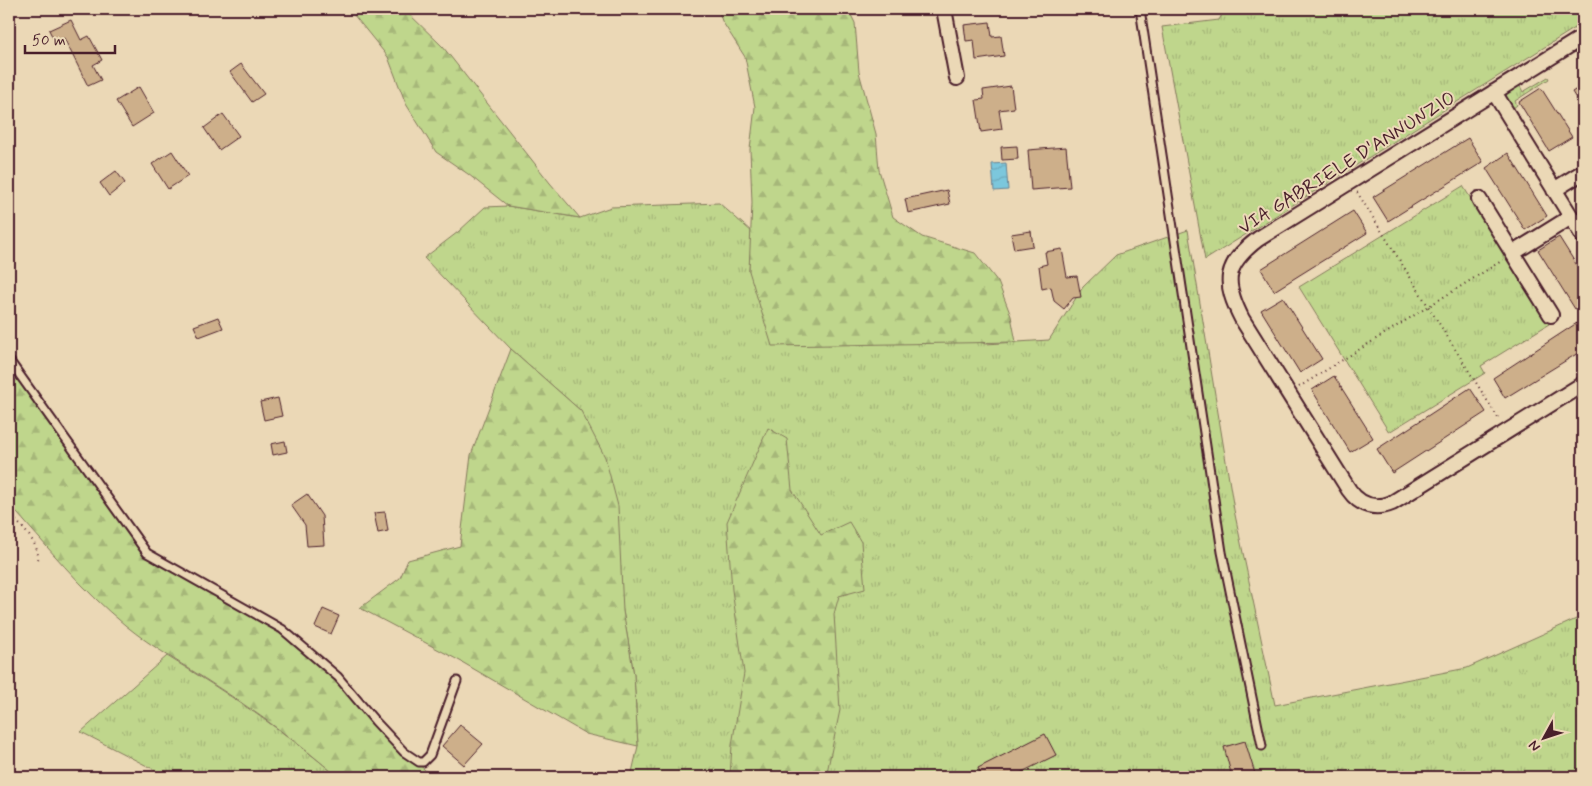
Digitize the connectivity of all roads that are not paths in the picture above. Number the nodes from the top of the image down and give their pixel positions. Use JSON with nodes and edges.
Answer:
{"nodes":[{"id":1,"x":944,"y":9,"type":"edge"},
{"id":2,"x":1150,"y":9,"type":"edge"},
{"id":3,"x":1140,"y":10,"type":"edge"},
{"id":4,"x":1583,"y":37,"type":"edge"},
{"id":5,"x":957,"y":78,"type":"dead end"},
{"id":6,"x":1494,"y":92,"type":"junction"},
{"id":7,"x":1583,"y":172,"type":"edge"},
{"id":8,"x":1554,"y":190,"type":"junction"},
{"id":9,"x":1478,"y":199,"type":"dead end"},
{"id":10,"x":1571,"y":217,"type":"junction"},
{"id":11,"x":1583,"y":236,"type":"edge"},
{"id":12,"x":1513,"y":253,"type":"junction"},
{"id":13,"x":1551,"y":315,"type":"dead end"},
{"id":14,"x":9,"y":360,"type":"edge"},
{"id":15,"x":1583,"y":384,"type":"edge"},
{"id":16,"x":457,"y":681,"type":"dead end"},
{"id":17,"x":1262,"y":746,"type":"dead end"}],
"edges":[{"from":1,"to":5,"type":"street"},
{"from":2,"to":3,"type":"lane"},
{"from":3,"to":17,"type":"lane"},
{"from":4,"to":6,"type":"street","name":"VIA GABRIELE D'ANNUNZIO"},
{"from":6,"to":8,"type":"street"},
{"from":6,"to":15,"type":"street","name":"VIA GABRIELE D'ANNUNZIO"},
{"from":7,"to":8,"type":"street"},
{"from":8,"to":10,"type":"street"},
{"from":9,"to":12,"type":"street"},
{"from":10,"to":11,"type":"street"},
{"from":10,"to":12,"type":"street"},
{"from":12,"to":13,"type":"street"},
{"from":14,"to":16,"type":"lane"}]}
